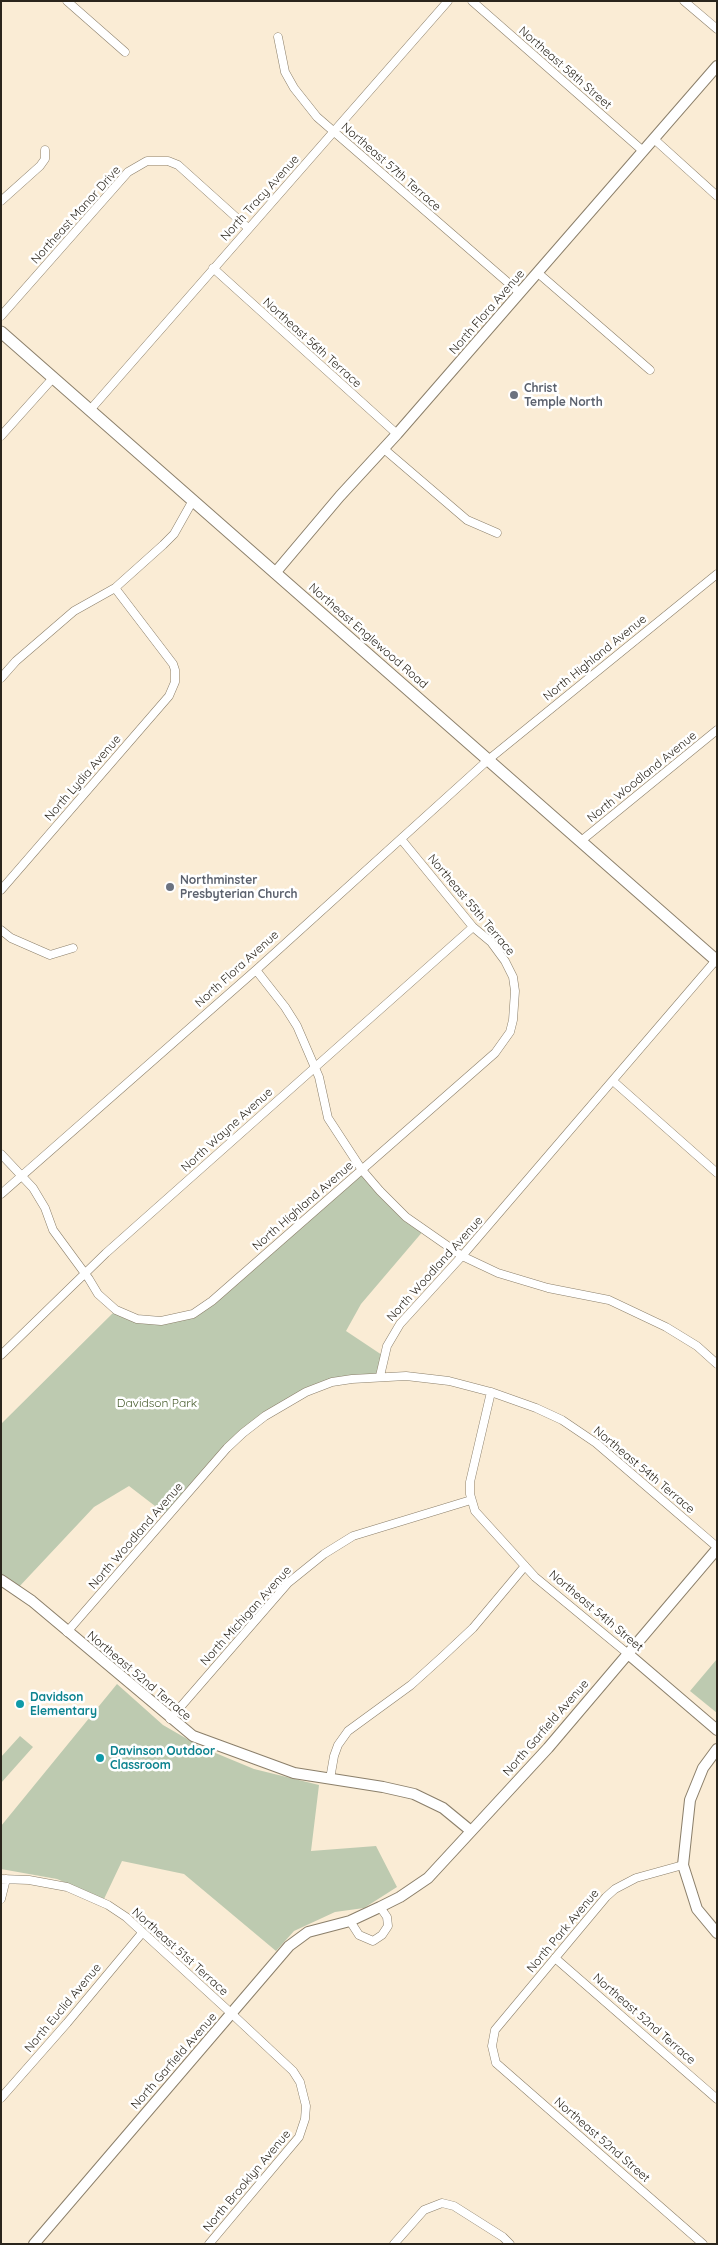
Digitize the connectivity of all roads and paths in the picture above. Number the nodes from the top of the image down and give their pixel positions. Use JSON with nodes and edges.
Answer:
{"nodes":[{"id":1,"x":67,"y":1,"type":"edge"},
{"id":2,"x":448,"y":1,"type":"edge"},
{"id":3,"x":472,"y":1,"type":"edge"},
{"id":4,"x":684,"y":1,"type":"edge"},
{"id":5,"x":717,"y":29,"type":"edge"},
{"id":6,"x":278,"y":37,"type":"dead end"},
{"id":7,"x":126,"y":52,"type":"dead end"},
{"id":8,"x":717,"y":66,"type":"edge"},
{"id":9,"x":334,"y":132,"type":"junction"},
{"id":10,"x":654,"y":139,"type":"junction"},
{"id":11,"x":45,"y":150,"type":"dead end"},
{"id":12,"x":644,"y":151,"type":"junction"},
{"id":13,"x":717,"y":196,"type":"edge"},
{"id":14,"x":1,"y":201,"type":"edge"},
{"id":15,"x":248,"y":228,"type":"junction"},
{"id":16,"x":213,"y":268,"type":"junction"},
{"id":17,"x":538,"y":273,"type":"junction"},
{"id":18,"x":520,"y":293,"type":"junction"},
{"id":19,"x":1,"y":316,"type":"edge"},
{"id":20,"x":1,"y":332,"type":"edge"},
{"id":21,"x":650,"y":370,"type":"dead end"},
{"id":22,"x":53,"y":378,"type":"junction"},
{"id":23,"x":90,"y":410,"type":"junction"},
{"id":24,"x":397,"y":434,"type":"junction"},
{"id":25,"x":1,"y":436,"type":"edge"},
{"id":26,"x":384,"y":448,"type":"junction"},
{"id":27,"x":192,"y":502,"type":"junction"},
{"id":28,"x":497,"y":533,"type":"dead end"},
{"id":29,"x":275,"y":573,"type":"junction"},
{"id":30,"x":717,"y":574,"type":"edge"},
{"id":31,"x":114,"y":588,"type":"junction"},
{"id":32,"x":1,"y":678,"type":"edge"},
{"id":33,"x":717,"y":730,"type":"edge"},
{"id":34,"x":488,"y":760,"type":"junction"},
{"id":35,"x":401,"y":839,"type":"junction"},
{"id":36,"x":581,"y":841,"type":"junction"},
{"id":37,"x":1,"y":890,"type":"edge"},
{"id":38,"x":473,"y":927,"type":"junction"},
{"id":39,"x":1,"y":930,"type":"edge"},
{"id":40,"x":73,"y":948,"type":"dead end"},
{"id":41,"x":716,"y":960,"type":"edge"},
{"id":42,"x":256,"y":970,"type":"junction"},
{"id":43,"x":514,"y":1020,"type":"joint"},
{"id":44,"x":315,"y":1066,"type":"junction"},
{"id":45,"x":613,"y":1081,"type":"junction"},
{"id":46,"x":1,"y":1154,"type":"edge"},
{"id":47,"x":362,"y":1170,"type":"junction"},
{"id":48,"x":717,"y":1173,"type":"edge"},
{"id":49,"x":22,"y":1175,"type":"junction"},
{"id":50,"x":1,"y":1194,"type":"edge"},
{"id":51,"x":462,"y":1256,"type":"junction"},
{"id":52,"x":85,"y":1273,"type":"junction"},
{"id":53,"x":1,"y":1355,"type":"edge"},
{"id":54,"x":717,"y":1364,"type":"edge"},
{"id":55,"x":380,"y":1376,"type":"junction"},
{"id":56,"x":491,"y":1392,"type":"junction"},
{"id":57,"x":471,"y":1500,"type":"junction"},
{"id":58,"x":717,"y":1548,"type":"edge"},
{"id":59,"x":525,"y":1566,"type":"junction"},
{"id":60,"x":1,"y":1580,"type":"edge"},
{"id":61,"x":67,"y":1632,"type":"junction"},
{"id":62,"x":627,"y":1653,"type":"junction"},
{"id":63,"x":170,"y":1719,"type":"junction"},
{"id":64,"x":717,"y":1730,"type":"edge"},
{"id":65,"x":717,"y":1749,"type":"edge"},
{"id":66,"x":330,"y":1779,"type":"junction"},
{"id":67,"x":471,"y":1831,"type":"junction"},
{"id":68,"x":683,"y":1865,"type":"junction"},
{"id":69,"x":4,"y":1879,"type":"edge"},
{"id":70,"x":1,"y":1899,"type":"edge"},
{"id":71,"x":380,"y":1907,"type":"junction"},
{"id":72,"x":350,"y":1921,"type":"junction"},
{"id":73,"x":142,"y":1933,"type":"junction"},
{"id":74,"x":717,"y":1933,"type":"edge"},
{"id":75,"x":555,"y":1958,"type":"junction"},
{"id":76,"x":232,"y":2014,"type":"junction"},
{"id":77,"x":492,"y":2050,"type":"joint"},
{"id":78,"x":1,"y":2098,"type":"edge"},
{"id":79,"x":717,"y":2099,"type":"edge"},
{"id":80,"x":306,"y":2102,"type":"joint"},
{"id":81,"x":34,"y":2244,"type":"edge"},
{"id":82,"x":209,"y":2244,"type":"edge"},
{"id":83,"x":394,"y":2244,"type":"edge"},
{"id":84,"x":510,"y":2244,"type":"edge"},
{"id":85,"x":703,"y":2244,"type":"edge"}],
"edges":[{"from":1,"to":7,"type":"street"},
{"from":2,"to":9,"type":"street","name":"North Tracy Avenue"},
{"from":3,"to":12,"type":"street","name":"Northeast 58th Street"},
{"from":4,"to":5,"type":"street"},
{"from":6,"to":9,"type":"street","name":"Northeast 57th Terrace"},
{"from":8,"to":10,"type":"street","name":"North Flora Avenue"},
{"from":9,"to":15,"type":"street","name":"North Tracy Avenue"},
{"from":9,"to":18,"type":"street","name":"Northeast 57th Terrace"},
{"from":10,"to":12,"type":"street","name":"North Flora Avenue"},
{"from":10,"to":13,"type":"street"},
{"from":11,"to":14,"type":"street"},
{"from":12,"to":17,"type":"street","name":"North Flora Avenue"},
{"from":15,"to":16,"type":"street","name":"North Tracy Avenue"},
{"from":15,"to":19,"type":"street","name":"Northeast Manor Drive"},
{"from":16,"to":23,"type":"street","name":"North Tracy Avenue"},
{"from":16,"to":24,"type":"street","name":"Northeast 56th Terrace"},
{"from":17,"to":18,"type":"street","name":"North Flora Avenue"},
{"from":17,"to":21,"type":"street"},
{"from":18,"to":24,"type":"street","name":"North Flora Avenue"},
{"from":20,"to":22,"type":"main road","name":"Northeast Englewood Road"},
{"from":22,"to":23,"type":"main road","name":"Northeast Englewood Road"},
{"from":22,"to":25,"type":"street"},
{"from":23,"to":27,"type":"main road","name":"Northeast Englewood Road"},
{"from":24,"to":26,"type":"street","name":"North Flora Avenue"},
{"from":26,"to":28,"type":"street"},
{"from":26,"to":29,"type":"street","name":"North Flora Avenue"},
{"from":27,"to":29,"type":"main road","name":"Northeast Englewood Road"},
{"from":27,"to":31,"type":"street"},
{"from":29,"to":34,"type":"main road","name":"Northeast Englewood Road"},
{"from":30,"to":34,"type":"street","name":"North Highland Avenue"},
{"from":31,"to":32,"type":"street"},
{"from":31,"to":37,"type":"street","name":"North Lydia Avenue"},
{"from":33,"to":36,"type":"street","name":"North Woodland Avenue"},
{"from":34,"to":35,"type":"street","name":"North Flora Avenue"},
{"from":34,"to":36,"type":"main road","name":"Northeast Englewood Road"},
{"from":35,"to":38,"type":"street","name":"Northeast 55th Terrace"},
{"from":35,"to":42,"type":"street","name":"North Flora Avenue"},
{"from":36,"to":41,"type":"main road","name":"Northeast Englewood Road"},
{"from":38,"to":43,"type":"street","name":"Northeast 55th Terrace"},
{"from":38,"to":44,"type":"street","name":"North Wayne Avenue"},
{"from":39,"to":40,"type":"street"},
{"from":41,"to":45,"type":"street","name":"North Woodland Avenue"},
{"from":42,"to":44,"type":"street"},
{"from":42,"to":49,"type":"street","name":"North Flora Avenue"},
{"from":43,"to":47,"type":"street","name":"North Highland Avenue"},
{"from":44,"to":47,"type":"street"},
{"from":44,"to":52,"type":"street","name":"North Wayne Avenue"},
{"from":45,"to":48,"type":"street"},
{"from":45,"to":51,"type":"street","name":"North Woodland Avenue"},
{"from":46,"to":49,"type":"street","name":"North Highland Avenue"},
{"from":47,"to":51,"type":"street"},
{"from":47,"to":52,"type":"street","name":"North Highland Avenue"},
{"from":49,"to":50,"type":"street","name":"North Flora Avenue"},
{"from":49,"to":52,"type":"street","name":"North Highland Avenue"},
{"from":51,"to":54,"type":"street"},
{"from":51,"to":55,"type":"street","name":"North Woodland Avenue"},
{"from":52,"to":53,"type":"street","name":"North Wayne Avenue"},
{"from":55,"to":56,"type":"street","name":"Northeast 54th Terrace"},
{"from":55,"to":61,"type":"street","name":"North Woodland Avenue"},
{"from":56,"to":57,"type":"street"},
{"from":56,"to":58,"type":"street","name":"Northeast 54th Terrace"},
{"from":57,"to":59,"type":"street","name":"Northeast 54th Street"},
{"from":57,"to":63,"type":"street","name":"North Michigan Avenue"},
{"from":58,"to":62,"type":"street","name":"North Garfield Avenue"},
{"from":59,"to":62,"type":"street","name":"Northeast 54th Street"},
{"from":59,"to":66,"type":"street"},
{"from":60,"to":61,"type":"street","name":"Northeast 52nd Terrace"},
{"from":61,"to":63,"type":"street","name":"Northeast 52nd Terrace"},
{"from":62,"to":64,"type":"street","name":"Northeast 54th Street"},
{"from":62,"to":67,"type":"street","name":"North Garfield Avenue"},
{"from":63,"to":66,"type":"street","name":"Northeast 52nd Terrace"},
{"from":65,"to":68,"type":"street"},
{"from":66,"to":67,"type":"street","name":"Northeast 52nd Terrace"},
{"from":67,"to":71,"type":"street","name":"North Garfield Avenue"},
{"from":68,"to":74,"type":"street"},
{"from":68,"to":75,"type":"street","name":"North Park Avenue"},
{"from":69,"to":70,"type":"street"},
{"from":69,"to":73,"type":"street","name":"Northeast 51st Terrace"},
{"from":71,"to":72,"type":"street","name":"North Garfield Avenue"},
{"from":71,"to":72,"type":"street"},
{"from":72,"to":76,"type":"street","name":"North Garfield Avenue"},
{"from":73,"to":76,"type":"street","name":"Northeast 51st Terrace"},
{"from":73,"to":78,"type":"street","name":"North Euclid Avenue"},
{"from":75,"to":77,"type":"street","name":"North Park Avenue"},
{"from":75,"to":79,"type":"street","name":"Northeast 52nd Terrace"},
{"from":76,"to":80,"type":"street","name":"Northeast 51st Terrace"},
{"from":76,"to":81,"type":"street","name":"North Garfield Avenue"},
{"from":77,"to":85,"type":"street","name":"Northeast 52nd Street"},
{"from":80,"to":82,"type":"street","name":"North Brooklyn Avenue"},
{"from":83,"to":84,"type":"street"}]}
